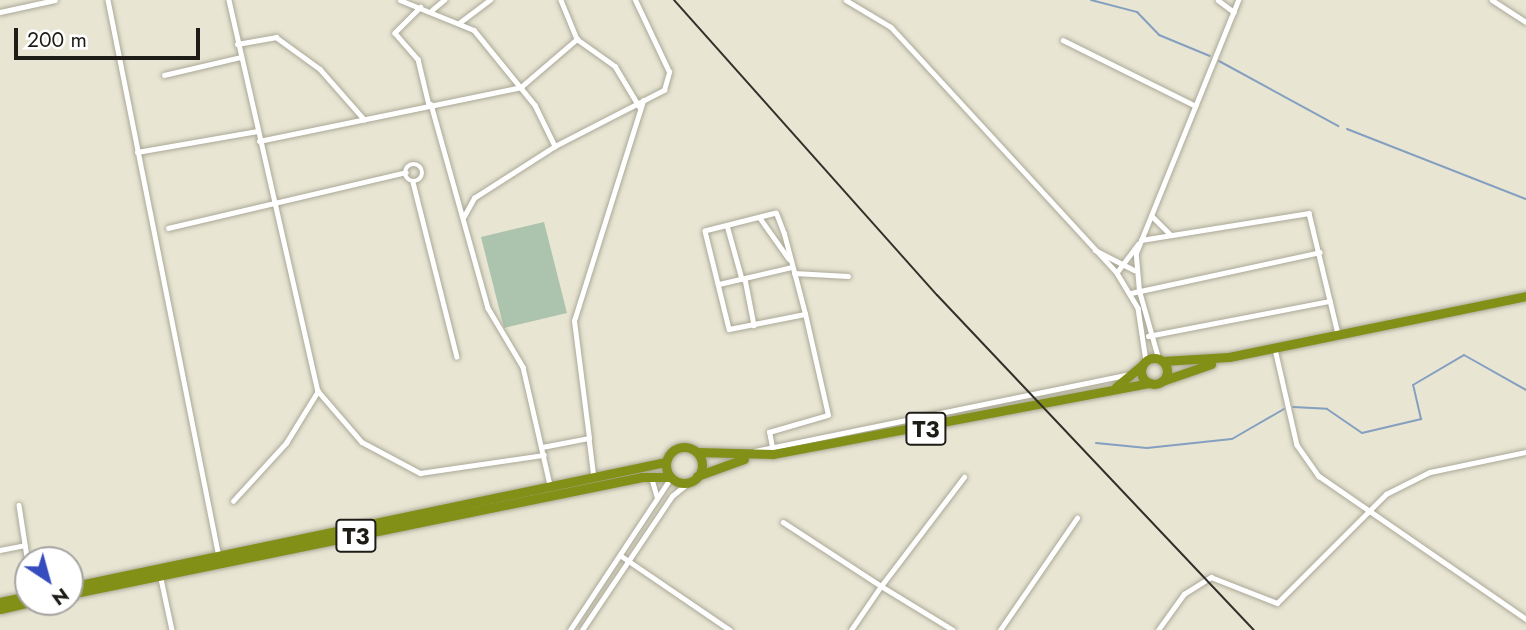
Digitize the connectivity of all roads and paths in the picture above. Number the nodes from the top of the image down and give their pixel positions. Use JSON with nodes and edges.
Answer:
{"nodes":[{"id":1,"x":55,"y":0,"type":"edge"},
{"id":2,"x":108,"y":0,"type":"edge"},
{"id":3,"x":229,"y":0,"type":"edge"},
{"id":4,"x":400,"y":0,"type":"edge"},
{"id":5,"x":444,"y":0,"type":"edge"},
{"id":6,"x":490,"y":0,"type":"edge"},
{"id":7,"x":561,"y":0,"type":"edge"},
{"id":8,"x":635,"y":0,"type":"edge"},
{"id":9,"x":846,"y":0,"type":"edge"},
{"id":10,"x":1219,"y":0,"type":"edge"},
{"id":11,"x":1238,"y":0,"type":"edge"},
{"id":12,"x":1492,"y":0,"type":"edge"},
{"id":13,"x":421,"y":7,"type":"junction"},
{"id":14,"x":432,"y":10,"type":"junction"},
{"id":15,"x":0,"y":12,"type":"edge"},
{"id":16,"x":1234,"y":12,"type":"junction"},
{"id":17,"x":1525,"y":20,"type":"edge"},
{"id":18,"x":459,"y":23,"type":"junction"},
{"id":19,"x":577,"y":39,"type":"junction"},
{"id":20,"x":1063,"y":40,"type":"dead end"},
{"id":21,"x":237,"y":44,"type":"junction"},
{"id":22,"x":241,"y":57,"type":"junction"},
{"id":23,"x":164,"y":75,"type":"dead end"},
{"id":24,"x":520,"y":87,"type":"junction"},
{"id":25,"x":430,"y":104,"type":"junction"},
{"id":26,"x":640,"y":104,"type":"junction"},
{"id":27,"x":1196,"y":106,"type":"junction"},
{"id":28,"x":364,"y":120,"type":"junction"},
{"id":29,"x":257,"y":131,"type":"junction"},
{"id":30,"x":259,"y":141,"type":"junction"},
{"id":31,"x":555,"y":146,"type":"junction"},
{"id":32,"x":137,"y":152,"type":"junction"},
{"id":33,"x":406,"y":172,"type":"junction"},
{"id":34,"x":398,"y":176,"type":"junction"},
{"id":35,"x":421,"y":179,"type":"junction"},
{"id":36,"x":411,"y":181,"type":"junction"},
{"id":37,"x":418,"y":188,"type":"junction"},
{"id":38,"x":272,"y":204,"type":"junction"},
{"id":39,"x":1152,"y":216,"type":"junction"},
{"id":40,"x":760,"y":218,"type":"junction"},
{"id":41,"x":463,"y":219,"type":"junction"},
{"id":42,"x":727,"y":225,"type":"junction"},
{"id":43,"x":168,"y":228,"type":"dead end"},
{"id":44,"x":1171,"y":234,"type":"junction"},
{"id":45,"x":1140,"y":242,"type":"junction"},
{"id":46,"x":1094,"y":250,"type":"junction"},
{"id":47,"x":1320,"y":252,"type":"junction"},
{"id":48,"x":1125,"y":256,"type":"junction"},
{"id":49,"x":1109,"y":258,"type":"junction"},
{"id":50,"x":789,"y":260,"type":"junction"},
{"id":51,"x":1120,"y":262,"type":"junction"},
{"id":52,"x":793,"y":270,"type":"junction"},
{"id":53,"x":1135,"y":271,"type":"junction"},
{"id":54,"x":1117,"y":273,"type":"junction"},
{"id":55,"x":848,"y":276,"type":"dead end"},
{"id":56,"x":743,"y":279,"type":"junction"},
{"id":57,"x":719,"y":284,"type":"junction"},
{"id":58,"x":1139,"y":291,"type":"junction"},
{"id":59,"x":1131,"y":293,"type":"junction"},
{"id":60,"x":1526,"y":296,"type":"edge"},
{"id":61,"x":1330,"y":301,"type":"junction"},
{"id":62,"x":805,"y":314,"type":"junction"},
{"id":63,"x":754,"y":325,"type":"junction"},
{"id":64,"x":1338,"y":335,"type":"junction"},
{"id":65,"x":1148,"y":336,"type":"junction"},
{"id":66,"x":1275,"y":349,"type":"junction"},
{"id":67,"x":1230,"y":357,"type":"junction"},
{"id":68,"x":457,"y":358,"type":"dead end"},
{"id":69,"x":1161,"y":360,"type":"junction"},
{"id":70,"x":1141,"y":366,"type":"junction"},
{"id":71,"x":1162,"y":381,"type":"junction"},
{"id":72,"x":1149,"y":383,"type":"junction"},
{"id":73,"x":318,"y":391,"type":"junction"},
{"id":74,"x":1101,"y":393,"type":"junction"},
{"id":75,"x":589,"y":438,"type":"junction"},
{"id":76,"x":771,"y":443,"type":"junction"},
{"id":77,"x":542,"y":447,"type":"junction"},
{"id":78,"x":697,"y":452,"type":"junction"},
{"id":79,"x":1526,"y":452,"type":"edge"},
{"id":80,"x":544,"y":455,"type":"junction"},
{"id":81,"x":762,"y":455,"type":"junction"},
{"id":82,"x":747,"y":457,"type":"junction"},
{"id":83,"x":666,"y":462,"type":"junction"},
{"id":84,"x":648,"y":477,"type":"junction"},
{"id":85,"x":671,"y":477,"type":"junction"},
{"id":86,"x":964,"y":477,"type":"dead end"},
{"id":87,"x":693,"y":479,"type":"junction"},
{"id":88,"x":595,"y":480,"type":"junction"},
{"id":89,"x":552,"y":492,"type":"junction"},
{"id":90,"x":657,"y":496,"type":"junction"},
{"id":91,"x":233,"y":501,"type":"dead end"},
{"id":92,"x":19,"y":505,"type":"dead end"},
{"id":93,"x":1364,"y":511,"type":"junction"},
{"id":94,"x":1077,"y":518,"type":"dead end"},
{"id":95,"x":783,"y":523,"type":"dead end"},
{"id":96,"x":25,"y":545,"type":"joint"},
{"id":97,"x":0,"y":550,"type":"edge"},
{"id":98,"x":620,"y":555,"type":"junction"},
{"id":99,"x":220,"y":561,"type":"junction"},
{"id":100,"x":628,"y":561,"type":"junction"},
{"id":101,"x":160,"y":573,"type":"junction"},
{"id":102,"x":84,"y":585,"type":"edge"},
{"id":103,"x":881,"y":586,"type":"junction"},
{"id":104,"x":84,"y":591,"type":"edge"},
{"id":105,"x":1526,"y":619,"type":"edge"},
{"id":106,"x":172,"y":630,"type":"edge"},
{"id":107,"x":570,"y":630,"type":"edge"},
{"id":108,"x":582,"y":630,"type":"edge"},
{"id":109,"x":730,"y":630,"type":"edge"},
{"id":110,"x":851,"y":630,"type":"edge"},
{"id":111,"x":953,"y":630,"type":"edge"},
{"id":112,"x":1000,"y":630,"type":"edge"},
{"id":113,"x":1158,"y":630,"type":"edge"}],
"edges":[{"from":1,"to":15,"type":"street"},
{"from":2,"to":32,"type":"street"},
{"from":3,"to":21,"type":"street"},
{"from":4,"to":13,"type":"street"},
{"from":5,"to":14,"type":"street"},
{"from":6,"to":18,"type":"street"},
{"from":7,"to":19,"type":"street"},
{"from":8,"to":26,"type":"street"},
{"from":9,"to":46,"type":"street"},
{"from":10,"to":16,"type":"street"},
{"from":11,"to":16,"type":"street"},
{"from":12,"to":17,"type":"street"},
{"from":13,"to":14,"type":"street"},
{"from":13,"to":25,"type":"street"},
{"from":14,"to":18,"type":"street"},
{"from":16,"to":27,"type":"street"},
{"from":18,"to":24,"type":"street"},
{"from":19,"to":24,"type":"street"},
{"from":19,"to":26,"type":"street"},
{"from":20,"to":27,"type":"street"},
{"from":21,"to":22,"type":"street"},
{"from":21,"to":28,"type":"street"},
{"from":22,"to":23,"type":"street"},
{"from":22,"to":29,"type":"street"},
{"from":24,"to":25,"type":"street"},
{"from":24,"to":31,"type":"street"},
{"from":25,"to":28,"type":"street"},
{"from":25,"to":41,"type":"street"},
{"from":26,"to":31,"type":"street"},
{"from":26,"to":75,"type":"street"},
{"from":27,"to":39,"type":"street"},
{"from":28,"to":30,"type":"street"},
{"from":29,"to":30,"type":"street"},
{"from":29,"to":32,"type":"street"},
{"from":30,"to":38,"type":"street"},
{"from":31,"to":41,"type":"street"},
{"from":32,"to":99,"type":"street"},
{"from":33,"to":34,"type":"street"},
{"from":33,"to":35,"type":"street"},
{"from":33,"to":36,"type":"street"},
{"from":34,"to":36,"type":"street"},
{"from":34,"to":38,"type":"street"},
{"from":35,"to":36,"type":"street"},
{"from":35,"to":37,"type":"street"},
{"from":36,"to":37,"type":"street"},
{"from":37,"to":68,"type":"street"},
{"from":38,"to":43,"type":"street"},
{"from":38,"to":73,"type":"street"},
{"from":39,"to":44,"type":"street"},
{"from":39,"to":45,"type":"street"},
{"from":40,"to":42,"type":"street"},
{"from":40,"to":50,"type":"street"},
{"from":40,"to":50,"type":"street"},
{"from":41,"to":77,"type":"street"},
{"from":42,"to":56,"type":"street"},
{"from":42,"to":57,"type":"street"},
{"from":44,"to":45,"type":"street"},
{"from":44,"to":47,"type":"street"},
{"from":45,"to":48,"type":"street"},
{"from":45,"to":53,"type":"street"},
{"from":46,"to":49,"type":"street"},
{"from":46,"to":54,"type":"street"},
{"from":47,"to":58,"type":"street"},
{"from":47,"to":61,"type":"street"},
{"from":48,"to":49,"type":"street"},
{"from":48,"to":51,"type":"street"},
{"from":49,"to":51,"type":"street"},
{"from":50,"to":52,"type":"street"},
{"from":51,"to":53,"type":"street"},
{"from":51,"to":54,"type":"street"},
{"from":52,"to":55,"type":"street"},
{"from":52,"to":56,"type":"street"},
{"from":52,"to":62,"type":"street"},
{"from":53,"to":58,"type":"street"},
{"from":54,"to":59,"type":"street"},
{"from":56,"to":57,"type":"street"},
{"from":56,"to":63,"type":"street"},
{"from":57,"to":63,"type":"street"},
{"from":58,"to":59,"type":"street"},
{"from":58,"to":65,"type":"street"},
{"from":59,"to":65,"type":"street"},
{"from":60,"to":64,"type":"highway","number":"T3"},
{"from":61,"to":64,"type":"street"},
{"from":61,"to":65,"type":"street"},
{"from":62,"to":63,"type":"street"},
{"from":62,"to":76,"type":"street"},
{"from":64,"to":66,"type":"highway","number":"T3"},
{"from":65,"to":69,"type":"street"},
{"from":65,"to":70,"type":"street"},
{"from":66,"to":67,"type":"highway","number":"T3"},
{"from":66,"to":93,"type":"street"},
{"from":67,"to":69,"type":"highway","number":"T3"},
{"from":67,"to":71,"type":"highway","number":"T3"},
{"from":69,"to":70,"type":"highway","number":"T3"},
{"from":69,"to":71,"type":"highway"},
{"from":70,"to":72,"type":"highway"},
{"from":70,"to":74,"type":"highway","number":"T3"},
{"from":70,"to":76,"type":"street"},
{"from":71,"to":72,"type":"highway","number":"T3"},
{"from":72,"to":74,"type":"highway","number":"T3"},
{"from":73,"to":80,"type":"street"},
{"from":73,"to":91,"type":"street"},
{"from":74,"to":81,"type":"highway","number":"T3"},
{"from":75,"to":77,"type":"street"},
{"from":75,"to":88,"type":"street"},
{"from":76,"to":81,"type":"street"},
{"from":76,"to":82,"type":"street"},
{"from":77,"to":80,"type":"street"},
{"from":78,"to":82,"type":"highway","number":"T3"},
{"from":78,"to":83,"type":"highway","number":"T3"},
{"from":78,"to":87,"type":"highway"},
{"from":79,"to":93,"type":"street"},
{"from":80,"to":89,"type":"street"},
{"from":81,"to":82,"type":"highway","number":"T3"},
{"from":82,"to":87,"type":"highway","number":"T3"},
{"from":83,"to":85,"type":"highway"},
{"from":83,"to":88,"type":"highway","number":"T3"},
{"from":84,"to":85,"type":"highway","number":"T3"},
{"from":84,"to":89,"type":"highway","number":"T3"},
{"from":84,"to":90,"type":"street"},
{"from":85,"to":87,"type":"highway","number":"T3"},
{"from":85,"to":90,"type":"street"},
{"from":86,"to":103,"type":"street"},
{"from":87,"to":100,"type":"street"},
{"from":88,"to":89,"type":"highway","number":"T3"},
{"from":89,"to":99,"type":"highway","number":"T3"},
{"from":90,"to":98,"type":"street"},
{"from":92,"to":96,"type":"street"},
{"from":93,"to":105,"type":"street"},
{"from":93,"to":113,"type":"street"},
{"from":94,"to":112,"type":"street"},
{"from":95,"to":103,"type":"street"},
{"from":96,"to":97,"type":"street"},
{"from":98,"to":100,"type":"street"},
{"from":98,"to":107,"type":"street"},
{"from":99,"to":101,"type":"highway","number":"T3"},
{"from":100,"to":108,"type":"street"},
{"from":100,"to":109,"type":"street"},
{"from":101,"to":102,"type":"highway","number":"T3"},
{"from":101,"to":104,"type":"highway","number":"T3"},
{"from":101,"to":106,"type":"street"},
{"from":103,"to":110,"type":"street"},
{"from":103,"to":111,"type":"street"}]}
